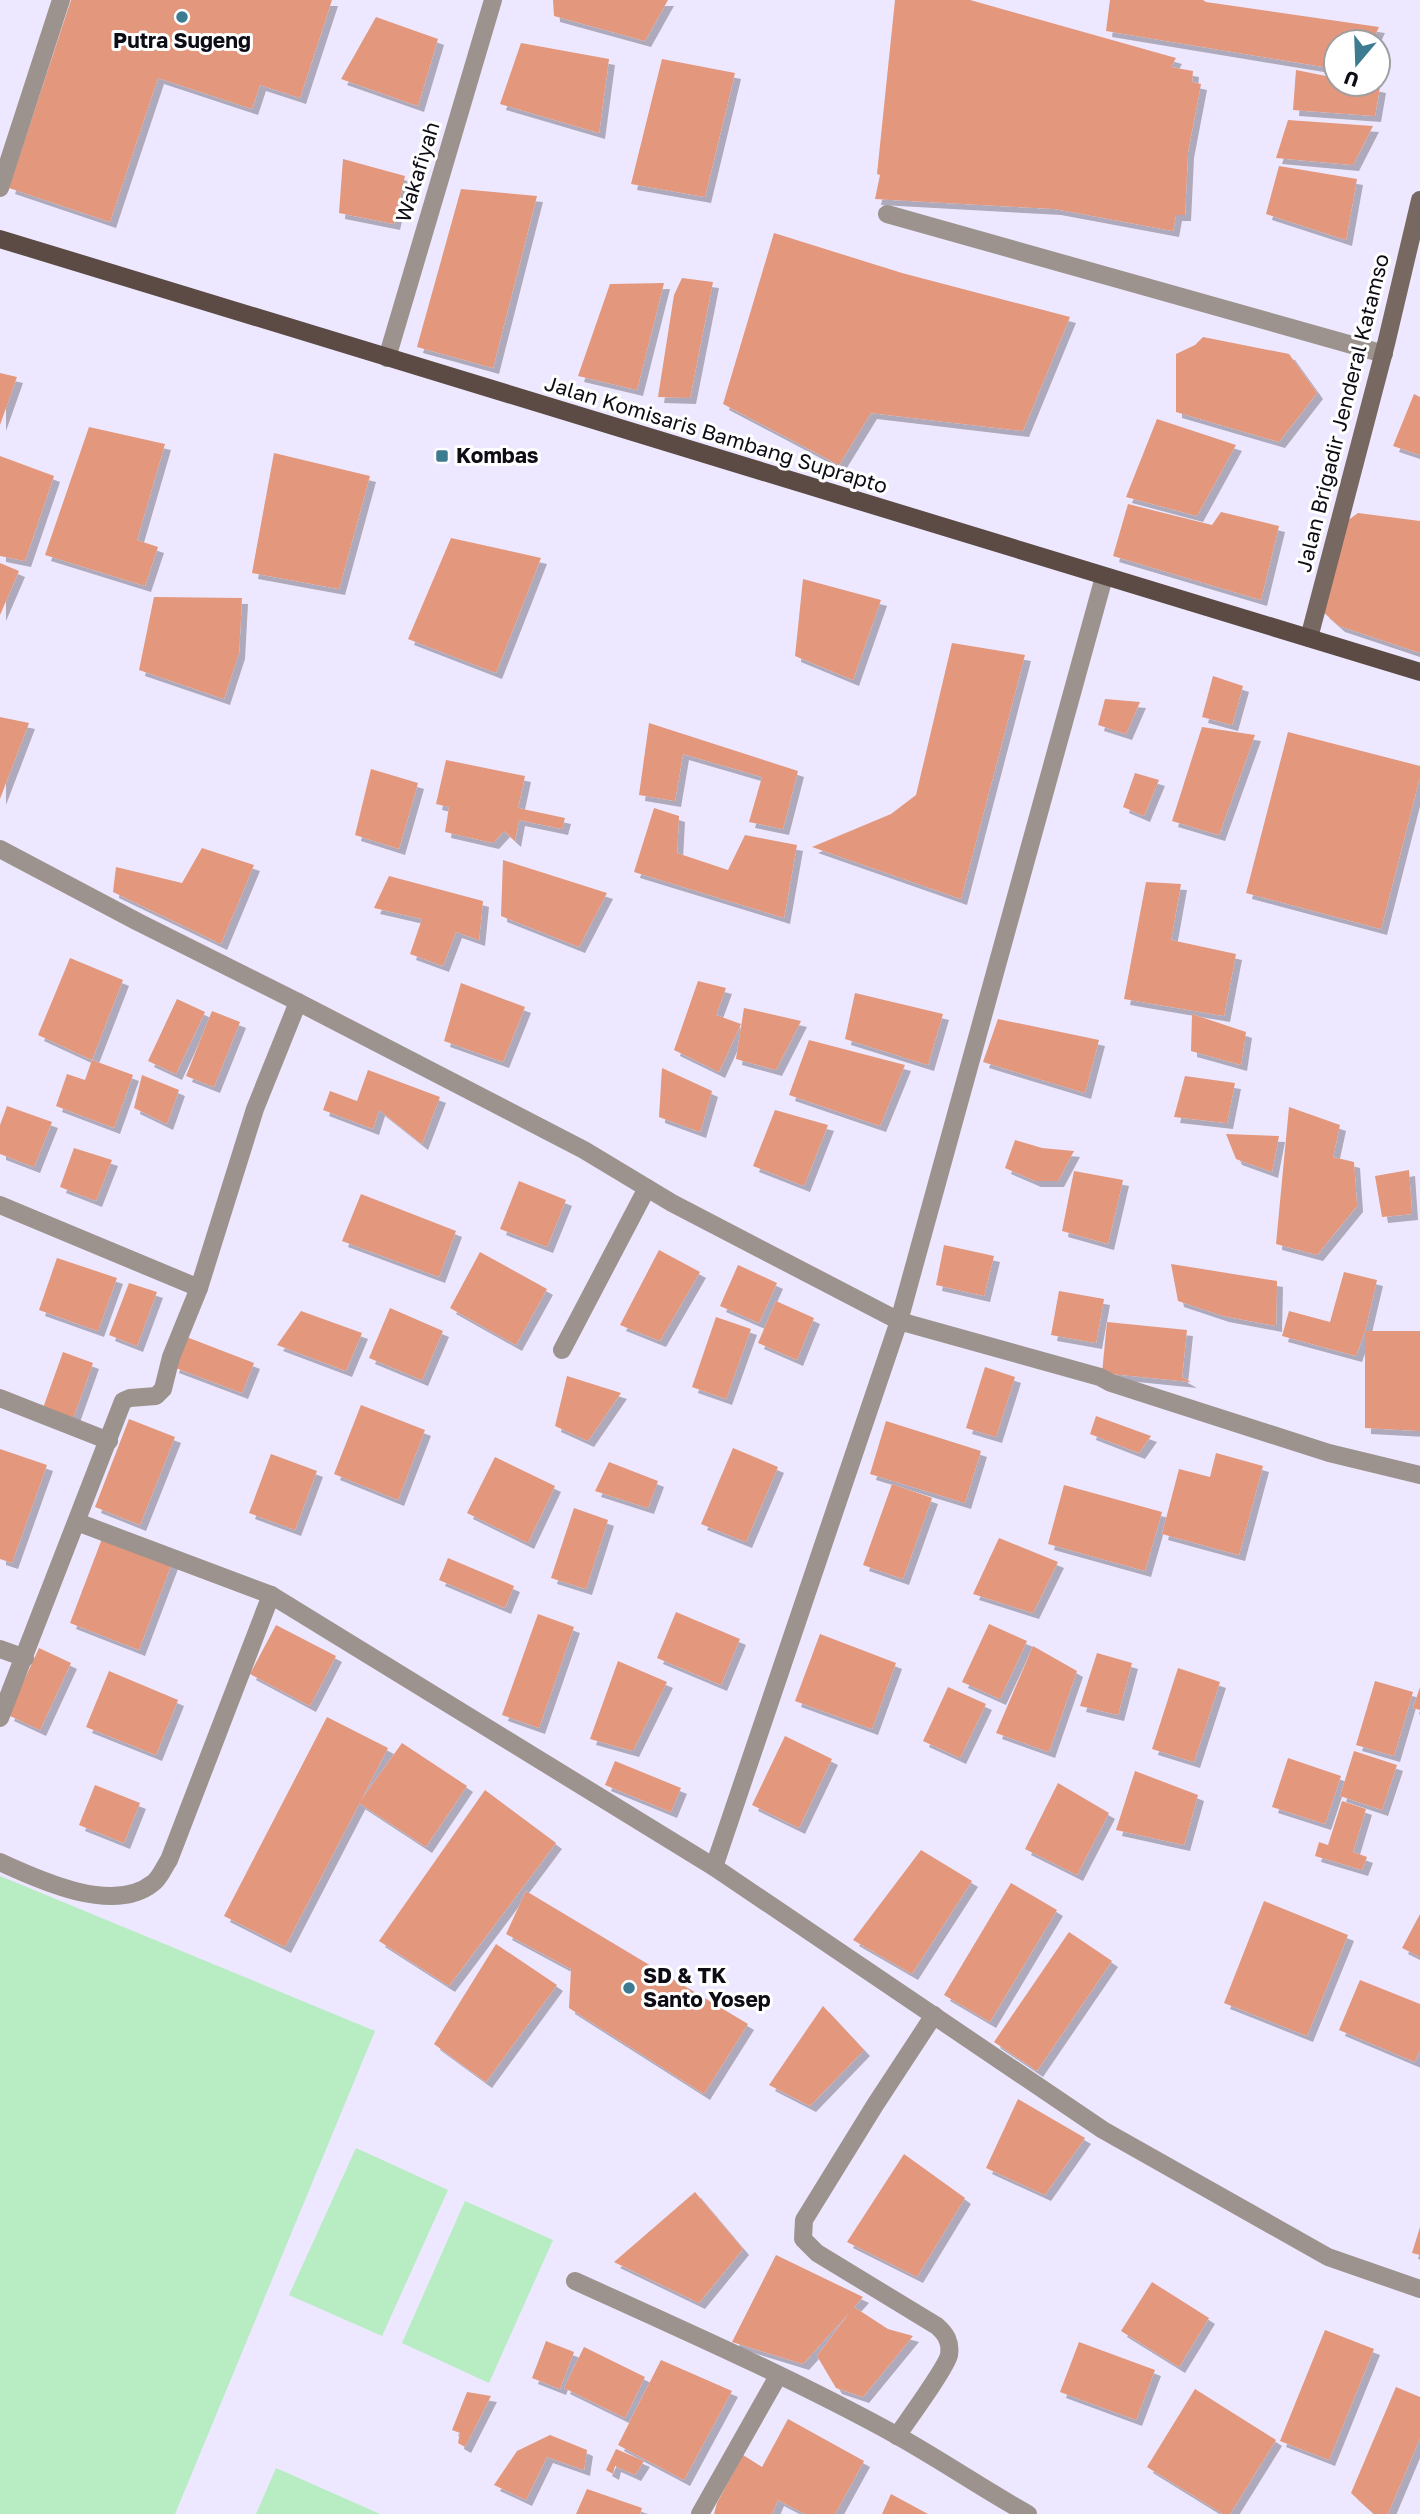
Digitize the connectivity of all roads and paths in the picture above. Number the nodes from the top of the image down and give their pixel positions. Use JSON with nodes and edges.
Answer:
{"nodes":[{"id":1,"x":61,"y":0,"type":"edge"},
{"id":2,"x":493,"y":0,"type":"edge"},
{"id":3,"x":0,"y":188,"type":"edge"},
{"id":4,"x":1420,"y":200,"type":"edge"},
{"id":5,"x":887,"y":214,"type":"dead end"},
{"id":6,"x":0,"y":240,"type":"edge"},
{"id":7,"x":1384,"y":354,"type":"junction"},
{"id":8,"x":387,"y":358,"type":"junction"},
{"id":9,"x":1104,"y":577,"type":"junction"},
{"id":10,"x":1309,"y":638,"type":"junction"},
{"id":11,"x":1420,"y":672,"type":"edge"},
{"id":12,"x":0,"y":849,"type":"edge"},
{"id":13,"x":298,"y":1002,"type":"junction"},
{"id":14,"x":647,"y":1188,"type":"junction"},
{"id":15,"x":0,"y":1205,"type":"edge"},
{"id":16,"x":199,"y":1287,"type":"junction"},
{"id":17,"x":899,"y":1321,"type":"junction"},
{"id":18,"x":562,"y":1350,"type":"dead end"},
{"id":19,"x":0,"y":1398,"type":"edge"},
{"id":20,"x":109,"y":1441,"type":"junction"},
{"id":21,"x":1420,"y":1475,"type":"edge"},
{"id":22,"x":78,"y":1522,"type":"junction"},
{"id":23,"x":271,"y":1595,"type":"junction"},
{"id":24,"x":0,"y":1649,"type":"edge"},
{"id":25,"x":25,"y":1658,"type":"junction"},
{"id":26,"x":0,"y":1718,"type":"edge"},
{"id":27,"x":0,"y":1862,"type":"edge"},
{"id":28,"x":714,"y":1867,"type":"junction"},
{"id":29,"x":934,"y":2015,"type":"junction"},
{"id":30,"x":575,"y":2281,"type":"dead end"},
{"id":31,"x":1420,"y":2289,"type":"edge"},
{"id":32,"x":778,"y":2376,"type":"junction"},
{"id":33,"x":897,"y":2435,"type":"junction"},
{"id":34,"x":700,"y":2514,"type":"edge"},
{"id":35,"x":1028,"y":2514,"type":"edge"}],
"edges":[{"from":1,"to":3,"type":"street"},
{"from":2,"to":8,"type":"street","name":"Wakafiyah"},
{"from":4,"to":7,"type":"street","name":"Jalan Brigadir Jenderal Katamso"},
{"from":5,"to":7,"type":"street"},
{"from":6,"to":8,"type":"main road","name":"Jalan Komisaris Bambang Suprapto"},
{"from":7,"to":10,"type":"street","name":"Jalan Brigadir Jenderal Katamso"},
{"from":8,"to":9,"type":"main road","name":"Jalan Komisaris Bambang Suprapto"},
{"from":9,"to":10,"type":"main road","name":"Jalan Komisaris Bambang Suprapto"},
{"from":9,"to":17,"type":"street"},
{"from":10,"to":11,"type":"main road","name":"Jalan Komisaris Bambang Suprapto"},
{"from":12,"to":13,"type":"street"},
{"from":13,"to":14,"type":"street"},
{"from":13,"to":16,"type":"street"},
{"from":14,"to":17,"type":"street"},
{"from":14,"to":18,"type":"street"},
{"from":15,"to":16,"type":"street"},
{"from":16,"to":20,"type":"street"},
{"from":17,"to":21,"type":"street"},
{"from":17,"to":28,"type":"street"},
{"from":19,"to":20,"type":"street"},
{"from":20,"to":22,"type":"street"},
{"from":22,"to":23,"type":"street"},
{"from":22,"to":25,"type":"street"},
{"from":23,"to":27,"type":"street"},
{"from":23,"to":28,"type":"street"},
{"from":24,"to":25,"type":"street"},
{"from":25,"to":26,"type":"street"},
{"from":28,"to":29,"type":"street"},
{"from":29,"to":31,"type":"street"},
{"from":29,"to":33,"type":"street"},
{"from":30,"to":32,"type":"street"},
{"from":32,"to":33,"type":"street"},
{"from":32,"to":34,"type":"street"},
{"from":33,"to":35,"type":"street"}]}
